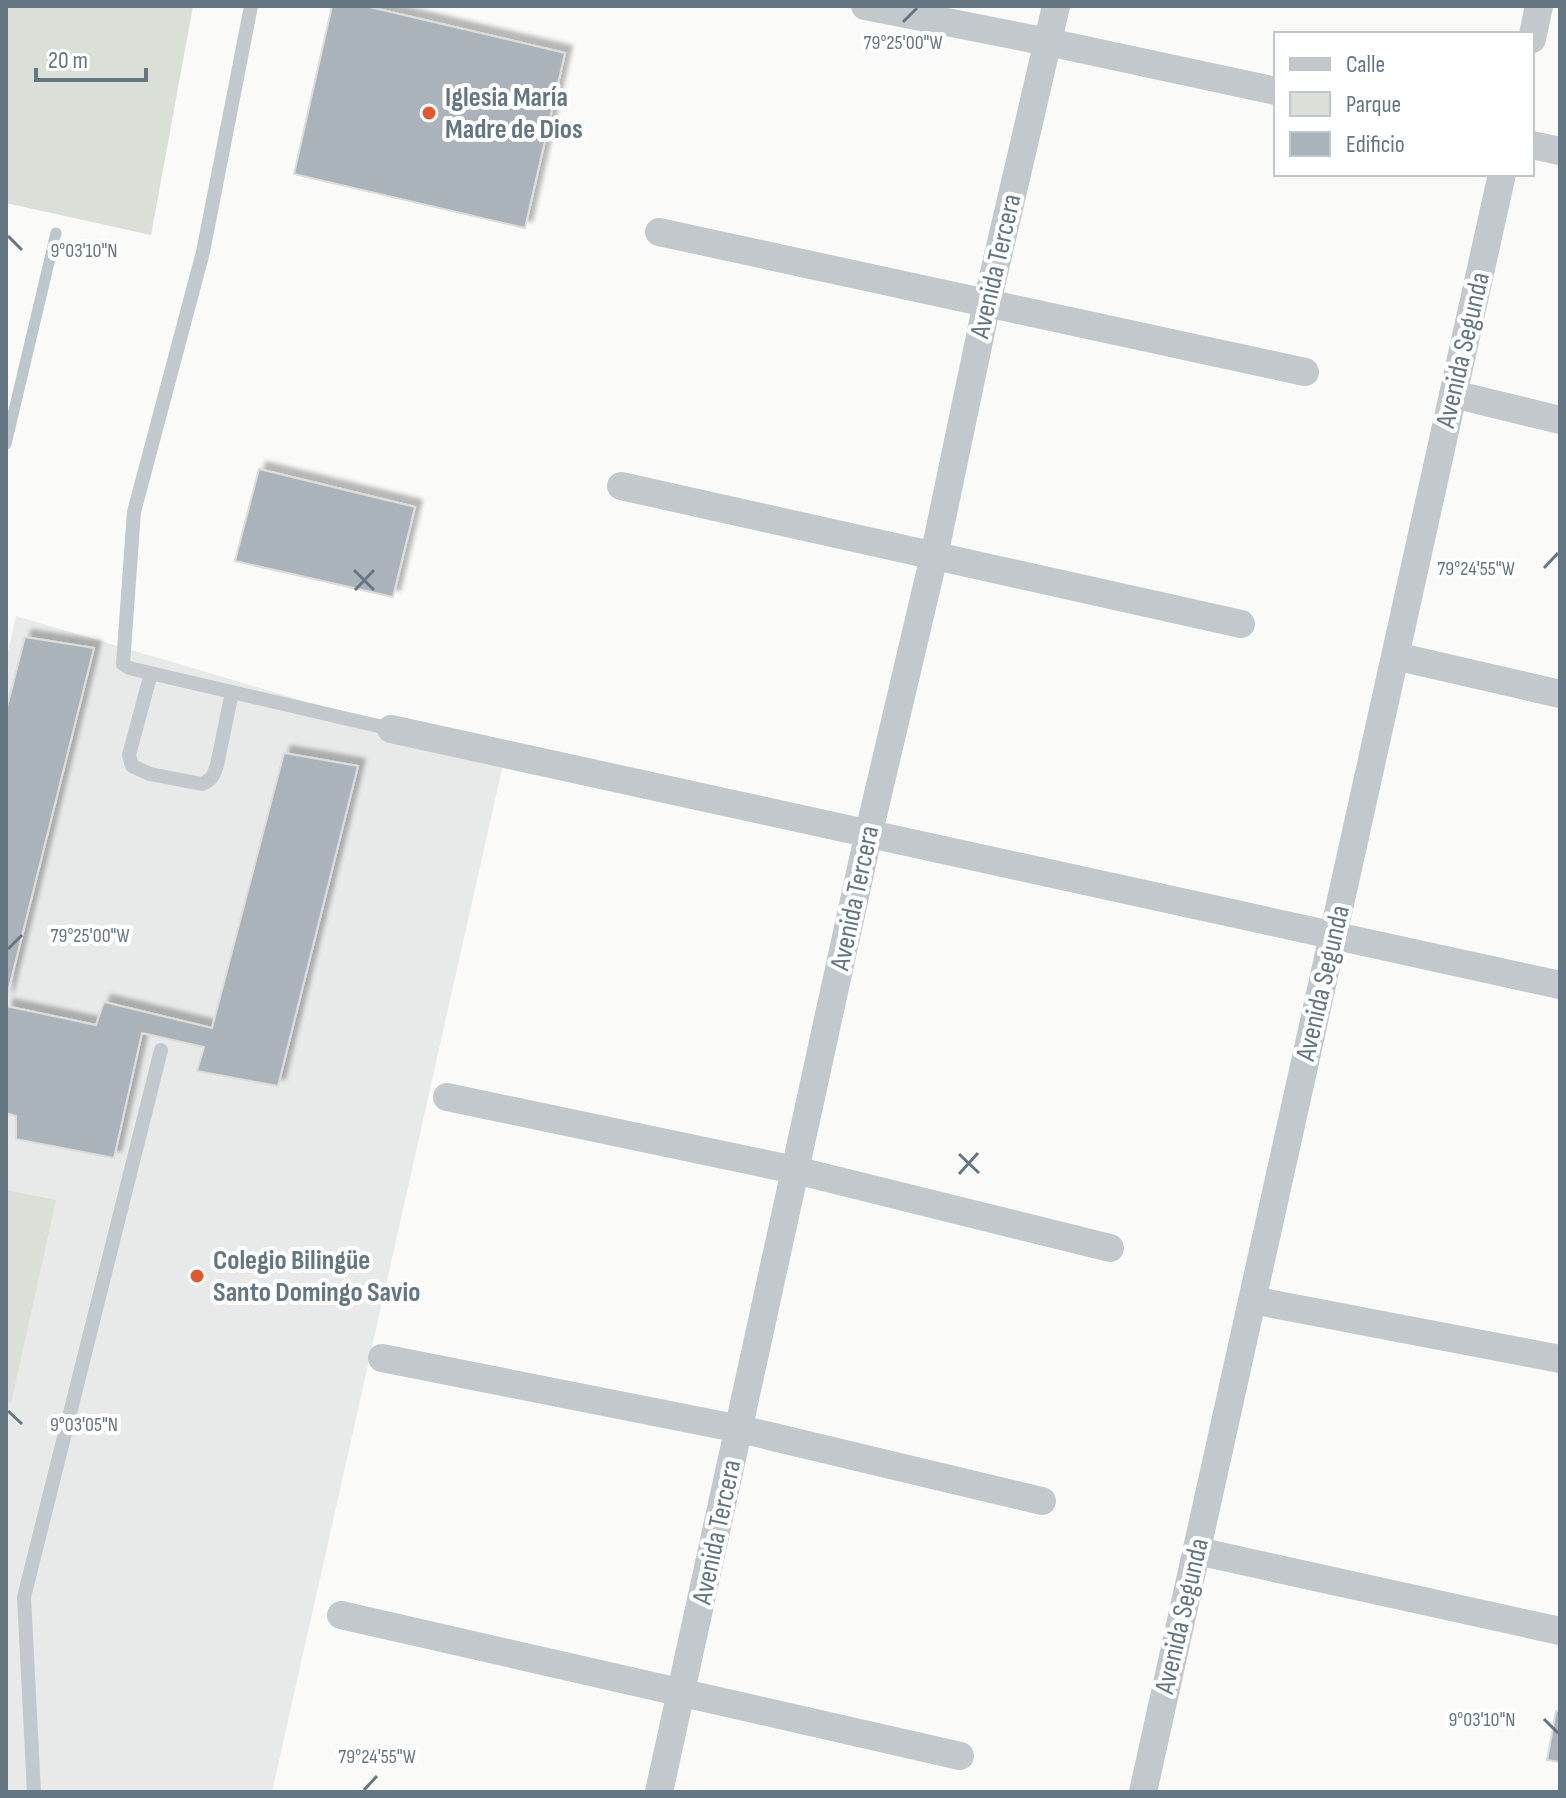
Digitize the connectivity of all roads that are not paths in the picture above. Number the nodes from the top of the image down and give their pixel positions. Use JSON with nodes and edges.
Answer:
{"nodes":[{"id":1,"x":251,"y":6,"type":"edge"},
{"id":2,"x":865,"y":6,"type":"edge"},
{"id":3,"x":1056,"y":6,"type":"edge"},
{"id":4,"x":1539,"y":6,"type":"edge"},
{"id":5,"x":1533,"y":32,"type":"edge"},
{"id":6,"x":1048,"y":42,"type":"junction"},
{"id":7,"x":1274,"y":91,"type":"edge"},
{"id":8,"x":1534,"y":145,"type":"edge"},
{"id":9,"x":1560,"y":151,"type":"edge"},
{"id":10,"x":1502,"y":176,"type":"edge"},
{"id":11,"x":659,"y":232,"type":"dead end"},
{"id":12,"x":987,"y":303,"type":"junction"},
{"id":13,"x":1305,"y":372,"type":"dead end"},
{"id":14,"x":1453,"y":394,"type":"junction"},
{"id":15,"x":1560,"y":420,"type":"edge"},
{"id":16,"x":621,"y":486,"type":"dead end"},
{"id":17,"x":934,"y":556,"type":"junction"},
{"id":18,"x":1241,"y":624,"type":"dead end"},
{"id":19,"x":1395,"y":656,"type":"junction"},
{"id":20,"x":151,"y":673,"type":"junction"},
{"id":21,"x":232,"y":692,"type":"junction"},
{"id":22,"x":1560,"y":694,"type":"edge"},
{"id":23,"x":391,"y":729,"type":"joint"},
{"id":24,"x":869,"y":832,"type":"junction"},
{"id":25,"x":1333,"y":938,"type":"junction"},
{"id":26,"x":1560,"y":985,"type":"edge"},
{"id":27,"x":161,"y":1050,"type":"dead end"},
{"id":28,"x":447,"y":1097,"type":"dead end"},
{"id":29,"x":795,"y":1170,"type":"junction"},
{"id":30,"x":1110,"y":1248,"type":"dead end"},
{"id":31,"x":1252,"y":1300,"type":"junction"},
{"id":32,"x":382,"y":1358,"type":"dead end"},
{"id":33,"x":1560,"y":1359,"type":"edge"},
{"id":34,"x":740,"y":1429,"type":"junction"},
{"id":35,"x":1042,"y":1501,"type":"dead end"},
{"id":36,"x":1197,"y":1551,"type":"junction"},
{"id":37,"x":341,"y":1615,"type":"dead end"},
{"id":38,"x":1560,"y":1631,"type":"edge"},
{"id":39,"x":682,"y":1694,"type":"junction"},
{"id":40,"x":960,"y":1756,"type":"dead end"},
{"id":41,"x":34,"y":1792,"type":"edge"},
{"id":42,"x":659,"y":1792,"type":"edge"},
{"id":43,"x":1143,"y":1792,"type":"edge"}],
"edges":[{"from":1,"to":20,"type":"lane"},
{"from":2,"to":6,"type":"street"},
{"from":3,"to":6,"type":"street","name":"Avenida Tercera"},
{"from":4,"to":5,"type":"street"},
{"from":6,"to":7,"type":"street"},
{"from":6,"to":12,"type":"street","name":"Avenida Tercera"},
{"from":8,"to":9,"type":"street"},
{"from":10,"to":14,"type":"street","name":"Avenida Segunda"},
{"from":11,"to":12,"type":"street"},
{"from":12,"to":13,"type":"street"},
{"from":12,"to":17,"type":"street","name":"Avenida Tercera"},
{"from":14,"to":15,"type":"street"},
{"from":14,"to":19,"type":"street","name":"Avenida Segunda"},
{"from":16,"to":17,"type":"street"},
{"from":17,"to":18,"type":"street"},
{"from":17,"to":24,"type":"street","name":"Avenida Tercera"},
{"from":19,"to":22,"type":"street"},
{"from":19,"to":25,"type":"street","name":"Avenida Segunda"},
{"from":20,"to":21,"type":"lane"},
{"from":20,"to":21,"type":"lane"},
{"from":21,"to":23,"type":"lane"},
{"from":23,"to":24,"type":"street"},
{"from":24,"to":25,"type":"street"},
{"from":24,"to":29,"type":"street","name":"Avenida Tercera"},
{"from":25,"to":26,"type":"street"},
{"from":25,"to":31,"type":"street","name":"Avenida Segunda"},
{"from":27,"to":41,"type":"lane"},
{"from":28,"to":29,"type":"street"},
{"from":29,"to":30,"type":"street"},
{"from":29,"to":34,"type":"street","name":"Avenida Tercera"},
{"from":31,"to":33,"type":"street"},
{"from":31,"to":36,"type":"street","name":"Avenida Segunda"},
{"from":32,"to":34,"type":"street"},
{"from":34,"to":35,"type":"street"},
{"from":34,"to":39,"type":"street","name":"Avenida Tercera"},
{"from":36,"to":38,"type":"street"},
{"from":36,"to":43,"type":"street","name":"Avenida Segunda"},
{"from":37,"to":39,"type":"street"},
{"from":39,"to":40,"type":"street"},
{"from":39,"to":42,"type":"street","name":"Avenida Tercera"}]}
